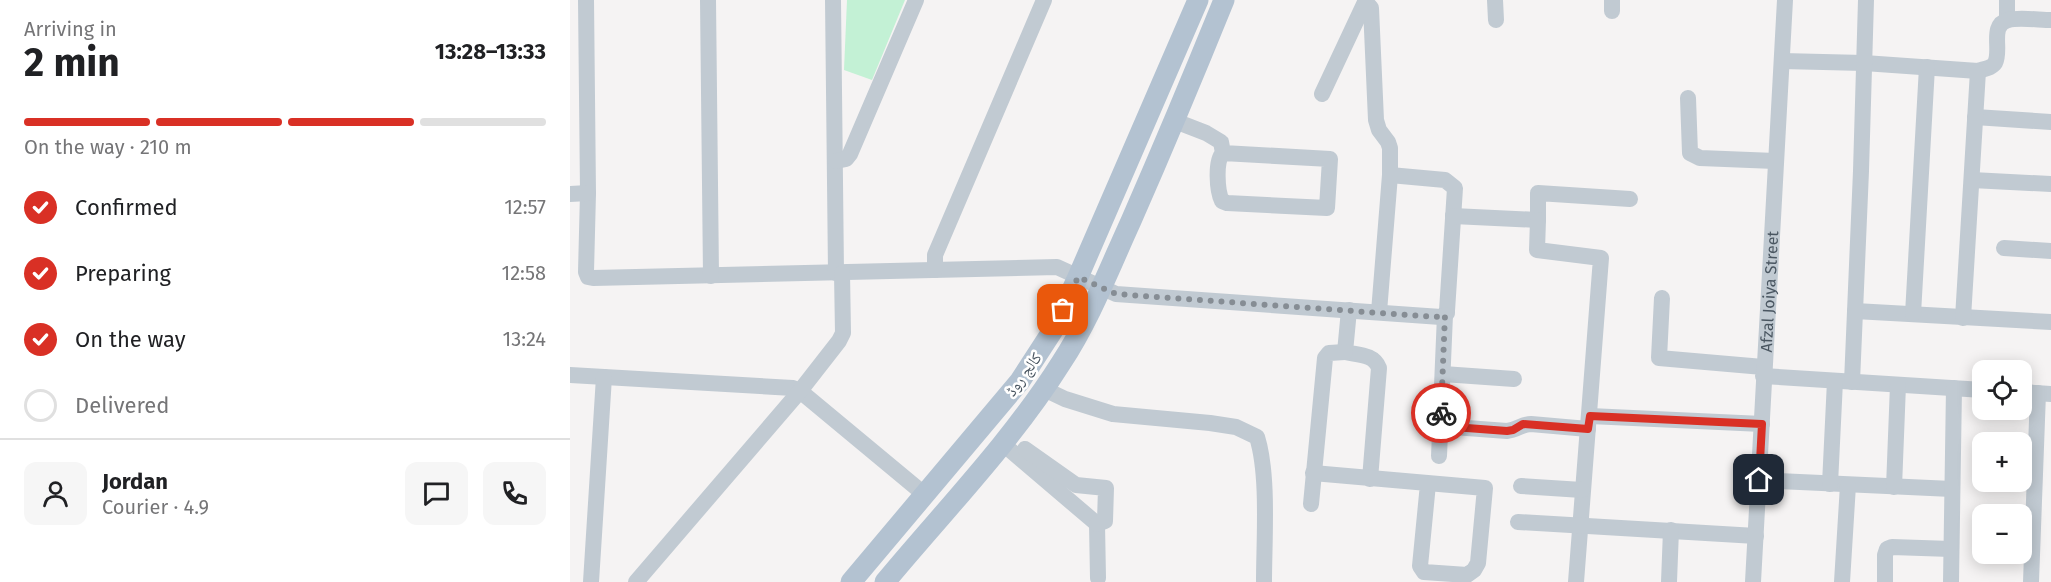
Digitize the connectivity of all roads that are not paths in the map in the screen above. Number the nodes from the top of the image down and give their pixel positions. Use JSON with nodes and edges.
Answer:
{"nodes":[{"id":1,"x":586,"y":0,"type":"edge"},
{"id":2,"x":708,"y":0,"type":"edge"},
{"id":3,"x":833,"y":0,"type":"edge"},
{"id":4,"x":916,"y":0,"type":"edge"},
{"id":5,"x":1044,"y":0,"type":"edge"},
{"id":6,"x":1198,"y":0,"type":"edge"},
{"id":7,"x":1224,"y":0,"type":"edge"},
{"id":8,"x":1495,"y":0,"type":"edge"},
{"id":9,"x":1785,"y":0,"type":"edge"},
{"id":10,"x":1866,"y":0,"type":"edge"},
{"id":11,"x":2007,"y":0,"type":"edge"},
{"id":12,"x":1366,"y":1,"type":"edge"},
{"id":13,"x":1496,"y":20,"type":"dead end"},
{"id":14,"x":2007,"y":20,"type":"junction"},
{"id":15,"x":2051,"y":20,"type":"edge"},
{"id":16,"x":1782,"y":61,"type":"junction"},
{"id":17,"x":1864,"y":63,"type":"junction"},
{"id":18,"x":1927,"y":67,"type":"junction"},
{"id":19,"x":1978,"y":70,"type":"junction"},
{"id":20,"x":1322,"y":94,"type":"dead end"},
{"id":21,"x":1688,"y":98,"type":"dead end"},
{"id":22,"x":1975,"y":117,"type":"junction"},
{"id":23,"x":1175,"y":121,"type":"junction"},
{"id":24,"x":2051,"y":122,"type":"edge"},
{"id":25,"x":1223,"y":153,"type":"junction"},
{"id":26,"x":836,"y":161,"type":"junction"},
{"id":27,"x":1775,"y":161,"type":"junction"},
{"id":28,"x":1390,"y":175,"type":"junction"},
{"id":29,"x":1972,"y":180,"type":"junction"},
{"id":30,"x":2051,"y":184,"type":"edge"},
{"id":31,"x":588,"y":193,"type":"junction"},
{"id":32,"x":570,"y":194,"type":"edge"},
{"id":33,"x":1630,"y":200,"type":"dead end"},
{"id":34,"x":1454,"y":216,"type":"junction"},
{"id":35,"x":1538,"y":220,"type":"junction"},
{"id":36,"x":2004,"y":248,"type":"dead end"},
{"id":37,"x":2051,"y":251,"type":"edge"},
{"id":38,"x":935,"y":270,"type":"junction"},
{"id":39,"x":839,"y":273,"type":"junction"},
{"id":40,"x":711,"y":276,"type":"junction"},
{"id":41,"x":1078,"y":277,"type":"junction"},
{"id":42,"x":1102,"y":288,"type":"junction"},
{"id":43,"x":1662,"y":298,"type":"dead end"},
{"id":44,"x":1348,"y":310,"type":"junction"},
{"id":45,"x":1855,"y":311,"type":"junction"},
{"id":46,"x":1379,"y":312,"type":"junction"},
{"id":47,"x":1913,"y":314,"type":"junction"},
{"id":48,"x":1445,"y":315,"type":"junction"},
{"id":49,"x":1963,"y":318,"type":"junction"},
{"id":50,"x":2051,"y":322,"type":"edge"},
{"id":51,"x":1345,"y":352,"type":"junction"},
{"id":52,"x":1763,"y":372,"type":"junction"},
{"id":53,"x":1443,"y":374,"type":"junction"},
{"id":54,"x":570,"y":375,"type":"edge"},
{"id":55,"x":604,"y":376,"type":"junction"},
{"id":56,"x":1514,"y":380,"type":"dead end"},
{"id":57,"x":1844,"y":382,"type":"junction"},
{"id":58,"x":1898,"y":385,"type":"junction"},
{"id":59,"x":1954,"y":388,"type":"junction"},
{"id":60,"x":1044,"y":389,"type":"junction"},
{"id":61,"x":1972,"y":389,"type":"edge"},
{"id":62,"x":800,"y":392,"type":"junction"},
{"id":63,"x":2037,"y":393,"type":"edge"},
{"id":64,"x":1589,"y":423,"type":"junction"},
{"id":65,"x":1762,"y":424,"type":"junction"},
{"id":66,"x":1440,"y":426,"type":"junction"},
{"id":67,"x":1005,"y":440,"type":"junction"},
{"id":68,"x":1439,"y":456,"type":"dead end"},
{"id":69,"x":1313,"y":473,"type":"junction"},
{"id":70,"x":1370,"y":479,"type":"junction"},
{"id":71,"x":1759,"y":480,"type":"junction"},
{"id":72,"x":1428,"y":484,"type":"junction"},
{"id":73,"x":1830,"y":484,"type":"junction"},
{"id":74,"x":1848,"y":485,"type":"junction"},
{"id":75,"x":1521,"y":486,"type":"dead end"},
{"id":76,"x":1894,"y":486,"type":"junction"},
{"id":77,"x":1952,"y":489,"type":"junction"},
{"id":78,"x":1582,"y":490,"type":"junction"},
{"id":79,"x":924,"y":494,"type":"junction"},
{"id":80,"x":1311,"y":504,"type":"dead end"},
{"id":81,"x":909,"y":512,"type":"junction"},
{"id":82,"x":1518,"y":522,"type":"dead end"},
{"id":83,"x":1097,"y":524,"type":"junction"},
{"id":84,"x":1579,"y":524,"type":"junction"},
{"id":85,"x":929,"y":528,"type":"junction"},
{"id":86,"x":1671,"y":530,"type":"junction"},
{"id":87,"x":1756,"y":536,"type":"junction"},
{"id":88,"x":1951,"y":549,"type":"junction"},
{"id":89,"x":1098,"y":578,"type":"dead end"},
{"id":90,"x":591,"y":582,"type":"edge"},
{"id":91,"x":636,"y":582,"type":"edge"},
{"id":92,"x":851,"y":582,"type":"edge"},
{"id":93,"x":885,"y":582,"type":"edge"},
{"id":94,"x":1264,"y":582,"type":"edge"},
{"id":95,"x":1576,"y":582,"type":"edge"},
{"id":96,"x":1669,"y":582,"type":"edge"},
{"id":97,"x":1753,"y":582,"type":"edge"},
{"id":98,"x":1842,"y":582,"type":"edge"},
{"id":99,"x":1885,"y":582,"type":"edge"},
{"id":100,"x":1951,"y":582,"type":"edge"},
{"id":101,"x":2031,"y":582,"type":"edge"}],
"edges":[{"from":1,"to":31,"type":"street"},
{"from":2,"to":40,"type":"street"},
{"from":3,"to":26,"type":"street"},
{"from":4,"to":26,"type":"street"},
{"from":5,"to":38,"type":"street"},
{"from":6,"to":41,"type":"main road","name":"کالج روڈ"},
{"from":7,"to":23,"type":"main road","name":"کالج روڈ"},
{"from":8,"to":13,"type":"street"},
{"from":9,"to":16,"type":"street","name":"Afzal Joiya Street"},
{"from":10,"to":17,"type":"street"},
{"from":11,"to":14,"type":"street"},
{"from":12,"to":20,"type":"street"},
{"from":12,"to":28,"type":"street"},
{"from":14,"to":15,"type":"street"},
{"from":14,"to":19,"type":"street"},
{"from":16,"to":17,"type":"street"},
{"from":16,"to":27,"type":"street","name":"Afzal Joiya Street"},
{"from":17,"to":18,"type":"street"},
{"from":17,"to":45,"type":"street"},
{"from":18,"to":19,"type":"street"},
{"from":18,"to":47,"type":"street"},
{"from":19,"to":22,"type":"street"},
{"from":21,"to":27,"type":"street"},
{"from":22,"to":24,"type":"street"},
{"from":22,"to":29,"type":"street"},
{"from":23,"to":25,"type":"street"},
{"from":23,"to":42,"type":"main road","name":"کالج روڈ"},
{"from":25,"to":25,"type":"street"},
{"from":26,"to":39,"type":"street"},
{"from":27,"to":52,"type":"street","name":"Afzal Joiya Street"},
{"from":28,"to":34,"type":"street"},
{"from":28,"to":46,"type":"street"},
{"from":29,"to":30,"type":"street"},
{"from":29,"to":49,"type":"street"},
{"from":31,"to":32,"type":"street"},
{"from":31,"to":40,"type":"street"},
{"from":33,"to":35,"type":"street"},
{"from":34,"to":35,"type":"street"},
{"from":34,"to":48,"type":"street"},
{"from":35,"to":64,"type":"street"},
{"from":36,"to":37,"type":"street"},
{"from":38,"to":39,"type":"street"},
{"from":38,"to":41,"type":"street"},
{"from":39,"to":40,"type":"street"},
{"from":39,"to":62,"type":"street"},
{"from":41,"to":42,"type":"street"},
{"from":41,"to":79,"type":"main road","name":"کالج روڈ"},
{"from":42,"to":44,"type":"street"},
{"from":42,"to":60,"type":"main road","name":"کالج روڈ"},
{"from":43,"to":52,"type":"street"},
{"from":44,"to":46,"type":"street"},
{"from":44,"to":51,"type":"street"},
{"from":45,"to":47,"type":"street"},
{"from":45,"to":57,"type":"street"},
{"from":46,"to":48,"type":"street"},
{"from":47,"to":49,"type":"street"},
{"from":48,"to":53,"type":"street"},
{"from":49,"to":50,"type":"street"},
{"from":51,"to":69,"type":"street"},
{"from":51,"to":70,"type":"street"},
{"from":52,"to":57,"type":"street"},
{"from":52,"to":65,"type":"street","name":"Afzal Joiya Street"},
{"from":53,"to":56,"type":"street"},
{"from":53,"to":66,"type":"street"},
{"from":54,"to":55,"type":"street"},
{"from":55,"to":62,"type":"street"},
{"from":55,"to":90,"type":"street"},
{"from":57,"to":58,"type":"street"},
{"from":57,"to":73,"type":"street"},
{"from":58,"to":59,"type":"street"},
{"from":58,"to":76,"type":"street"},
{"from":59,"to":61,"type":"street"},
{"from":59,"to":77,"type":"street"},
{"from":60,"to":67,"type":"main road","name":"کالج روڈ"},
{"from":60,"to":94,"type":"street"},
{"from":62,"to":79,"type":"street"},
{"from":62,"to":91,"type":"street"},
{"from":63,"to":101,"type":"street"},
{"from":64,"to":65,"type":"street"},
{"from":64,"to":66,"type":"street"},
{"from":64,"to":78,"type":"street"},
{"from":65,"to":71,"type":"street","name":"Afzal Joiya Street"},
{"from":66,"to":68,"type":"street"},
{"from":67,"to":83,"type":"street"},
{"from":67,"to":83,"type":"street"},
{"from":67,"to":85,"type":"main road","name":"کالج روڈ"},
{"from":69,"to":70,"type":"street"},
{"from":69,"to":80,"type":"street"},
{"from":70,"to":72,"type":"street"},
{"from":71,"to":73,"type":"street"},
{"from":71,"to":87,"type":"street","name":"Afzal Joiya Street"},
{"from":72,"to":72,"type":"street"},
{"from":73,"to":74,"type":"street"},
{"from":74,"to":76,"type":"street"},
{"from":74,"to":98,"type":"street"},
{"from":75,"to":78,"type":"street"},
{"from":76,"to":77,"type":"street"},
{"from":77,"to":88,"type":"street"},
{"from":78,"to":84,"type":"street"},
{"from":79,"to":81,"type":"main road","name":"کالج روڈ"},
{"from":81,"to":85,"type":"main road"},
{"from":81,"to":92,"type":"main road","name":"کالج روڈ"},
{"from":82,"to":84,"type":"street"},
{"from":83,"to":89,"type":"street"},
{"from":84,"to":86,"type":"street"},
{"from":84,"to":95,"type":"street"},
{"from":85,"to":93,"type":"main road","name":"کالج روڈ"},
{"from":86,"to":87,"type":"street"},
{"from":86,"to":96,"type":"street"},
{"from":87,"to":97,"type":"street","name":"Afzal Joiya Street"},
{"from":88,"to":99,"type":"street"},
{"from":88,"to":100,"type":"street"}]}
